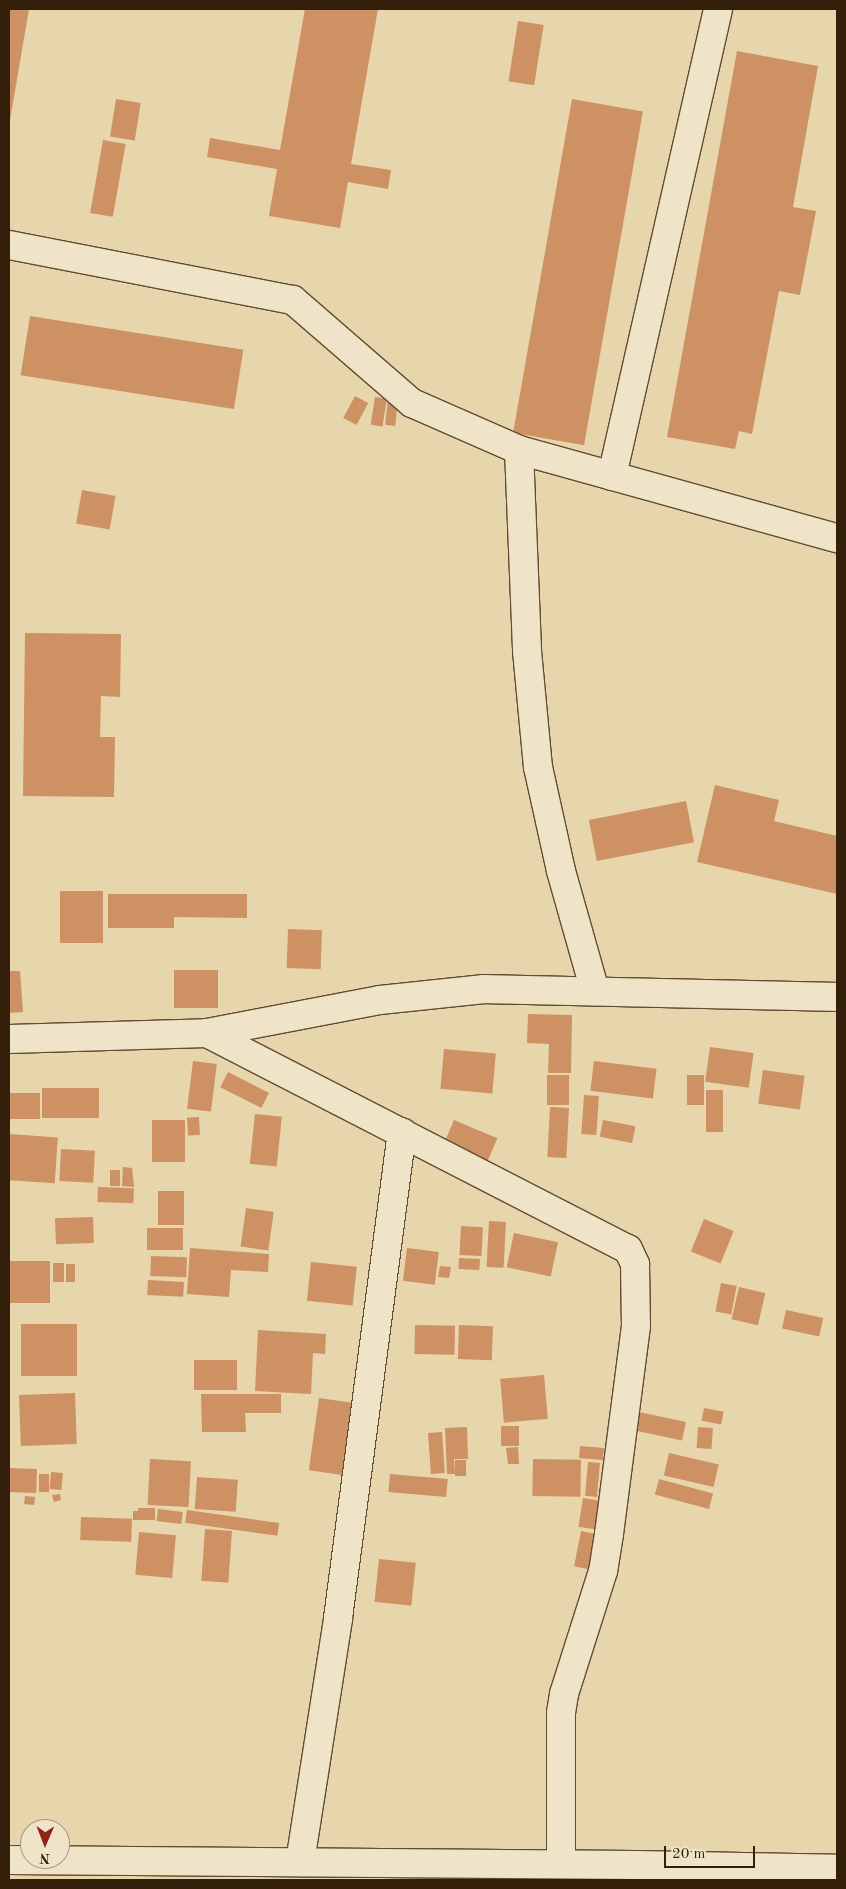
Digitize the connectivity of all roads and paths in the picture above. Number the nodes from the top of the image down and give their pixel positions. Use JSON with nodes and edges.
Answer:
{"nodes":[{"id":1,"x":718,"y":9,"type":"edge"},
{"id":2,"x":9,"y":245,"type":"edge"},
{"id":3,"x":519,"y":450,"type":"junction"},
{"id":4,"x":612,"y":476,"type":"junction"},
{"id":5,"x":837,"y":538,"type":"edge"},
{"id":6,"x":595,"y":991,"type":"junction"},
{"id":7,"x":837,"y":996,"type":"edge"},
{"id":8,"x":206,"y":1033,"type":"junction"},
{"id":9,"x":9,"y":1038,"type":"edge"},
{"id":10,"x":402,"y":1132,"type":"junction"},
{"id":11,"x":9,"y":1860,"type":"edge"},
{"id":12,"x":300,"y":1862,"type":"junction"},
{"id":13,"x":561,"y":1864,"type":"junction"},
{"id":14,"x":837,"y":1870,"type":"edge"},
{"id":15,"x":634,"y":1872,"type":"edge"}],
"edges":[{"from":1,"to":4,"type":"street"},
{"from":2,"to":3,"type":"street"},
{"from":3,"to":4,"type":"street"},
{"from":3,"to":6,"type":"street"},
{"from":4,"to":5,"type":"street"},
{"from":6,"to":7,"type":"street"},
{"from":6,"to":8,"type":"street"},
{"from":8,"to":9,"type":"street"},
{"from":8,"to":10,"type":"street"},
{"from":10,"to":12,"type":"street"},
{"from":10,"to":13,"type":"street"},
{"from":11,"to":12,"type":"street"},
{"from":12,"to":13,"type":"street"},
{"from":13,"to":15,"type":"street"},
{"from":14,"to":15,"type":"street"}]}
